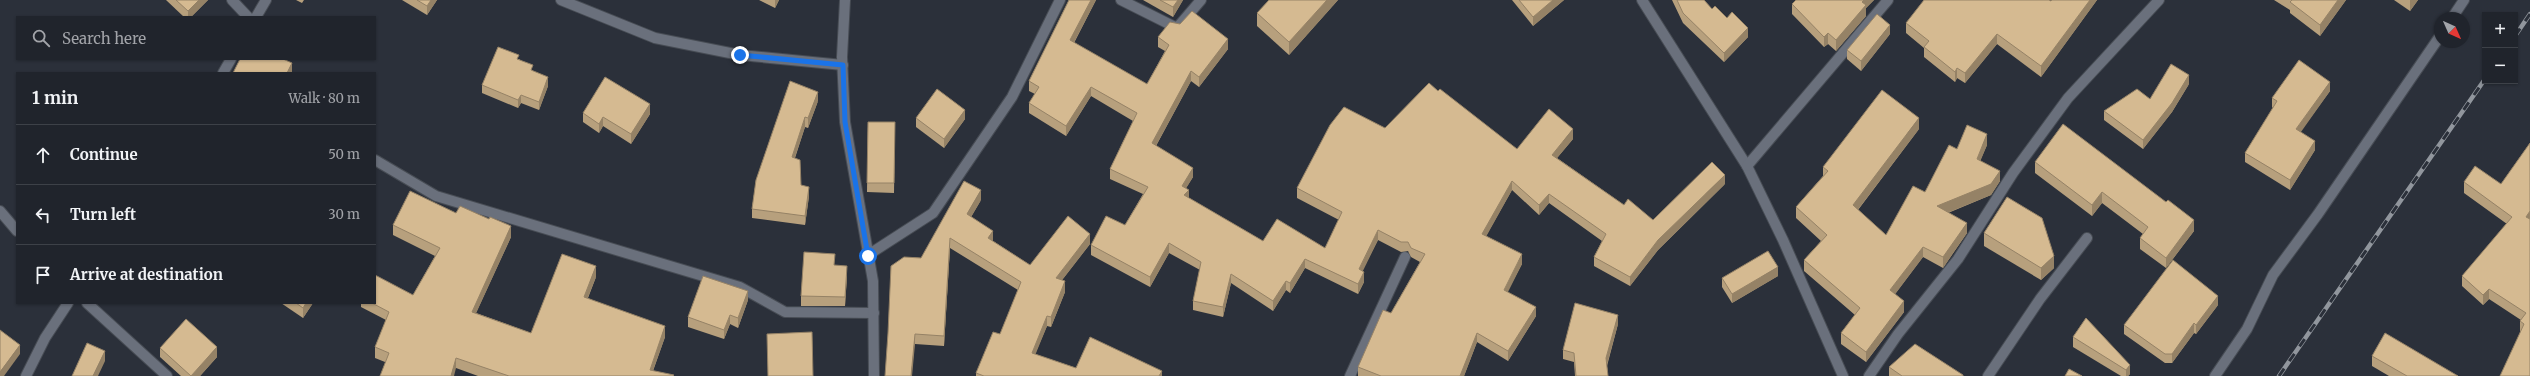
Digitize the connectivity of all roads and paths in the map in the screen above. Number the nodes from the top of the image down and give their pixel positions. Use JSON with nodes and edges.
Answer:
{"nodes":[{"id":1,"x":232,"y":0,"type":"edge"},
{"id":2,"x":266,"y":0,"type":"edge"},
{"id":3,"x":561,"y":0,"type":"edge"},
{"id":4,"x":845,"y":0,"type":"edge"},
{"id":5,"x":1060,"y":0,"type":"edge"},
{"id":6,"x":1121,"y":0,"type":"edge"},
{"id":7,"x":1201,"y":0,"type":"edge"},
{"id":8,"x":1642,"y":0,"type":"edge"},
{"id":9,"x":1888,"y":0,"type":"edge"},
{"id":10,"x":2158,"y":0,"type":"edge"},
{"id":11,"x":2464,"y":0,"type":"edge"},
{"id":12,"x":2456,"y":12,"type":"edge"},
{"id":13,"x":247,"y":16,"type":"edge"},
{"id":14,"x":257,"y":16,"type":"edge"},
{"id":15,"x":2434,"y":45,"type":"edge"},
{"id":16,"x":230,"y":60,"type":"edge"},
{"id":17,"x":843,"y":65,"type":"junction"},
{"id":18,"x":224,"y":72,"type":"edge"},
{"id":19,"x":376,"y":161,"type":"edge"},
{"id":20,"x":1747,"y":166,"type":"junction"},
{"id":21,"x":0,"y":211,"type":"edge"},
{"id":22,"x":16,"y":230,"type":"edge"},
{"id":23,"x":2088,"y":238,"type":"dead end"},
{"id":24,"x":868,"y":256,"type":"junction"},
{"id":25,"x":1405,"y":257,"type":"dead end"},
{"id":26,"x":67,"y":304,"type":"edge"},
{"id":27,"x":88,"y":304,"type":"edge"},
{"id":28,"x":874,"y":313,"type":"junction"},
{"id":29,"x":26,"y":376,"type":"edge"},
{"id":30,"x":167,"y":376,"type":"edge"},
{"id":31,"x":874,"y":376,"type":"edge"},
{"id":32,"x":1350,"y":376,"type":"edge"},
{"id":33,"x":1843,"y":376,"type":"edge"},
{"id":34,"x":1869,"y":376,"type":"edge"},
{"id":35,"x":1988,"y":376,"type":"edge"},
{"id":36,"x":2215,"y":376,"type":"edge"}],
"edges":[{"from":1,"to":13,"type":"street"},
{"from":2,"to":14,"type":"street"},
{"from":3,"to":17,"type":"street"},
{"from":4,"to":17,"type":"street"},
{"from":5,"to":24,"type":"street"},
{"from":6,"to":7,"type":"street"},
{"from":8,"to":20,"type":"street"},
{"from":9,"to":20,"type":"street"},
{"from":10,"to":34,"type":"street"},
{"from":11,"to":12,"type":"street"},
{"from":15,"to":36,"type":"street"},
{"from":16,"to":18,"type":"street"},
{"from":17,"to":24,"type":"street"},
{"from":19,"to":28,"type":"street"},
{"from":20,"to":33,"type":"street"},
{"from":21,"to":22,"type":"street"},
{"from":23,"to":35,"type":"street"},
{"from":24,"to":28,"type":"street"},
{"from":25,"to":32,"type":"street"},
{"from":26,"to":29,"type":"street"},
{"from":27,"to":30,"type":"street"},
{"from":28,"to":31,"type":"street"}]}
